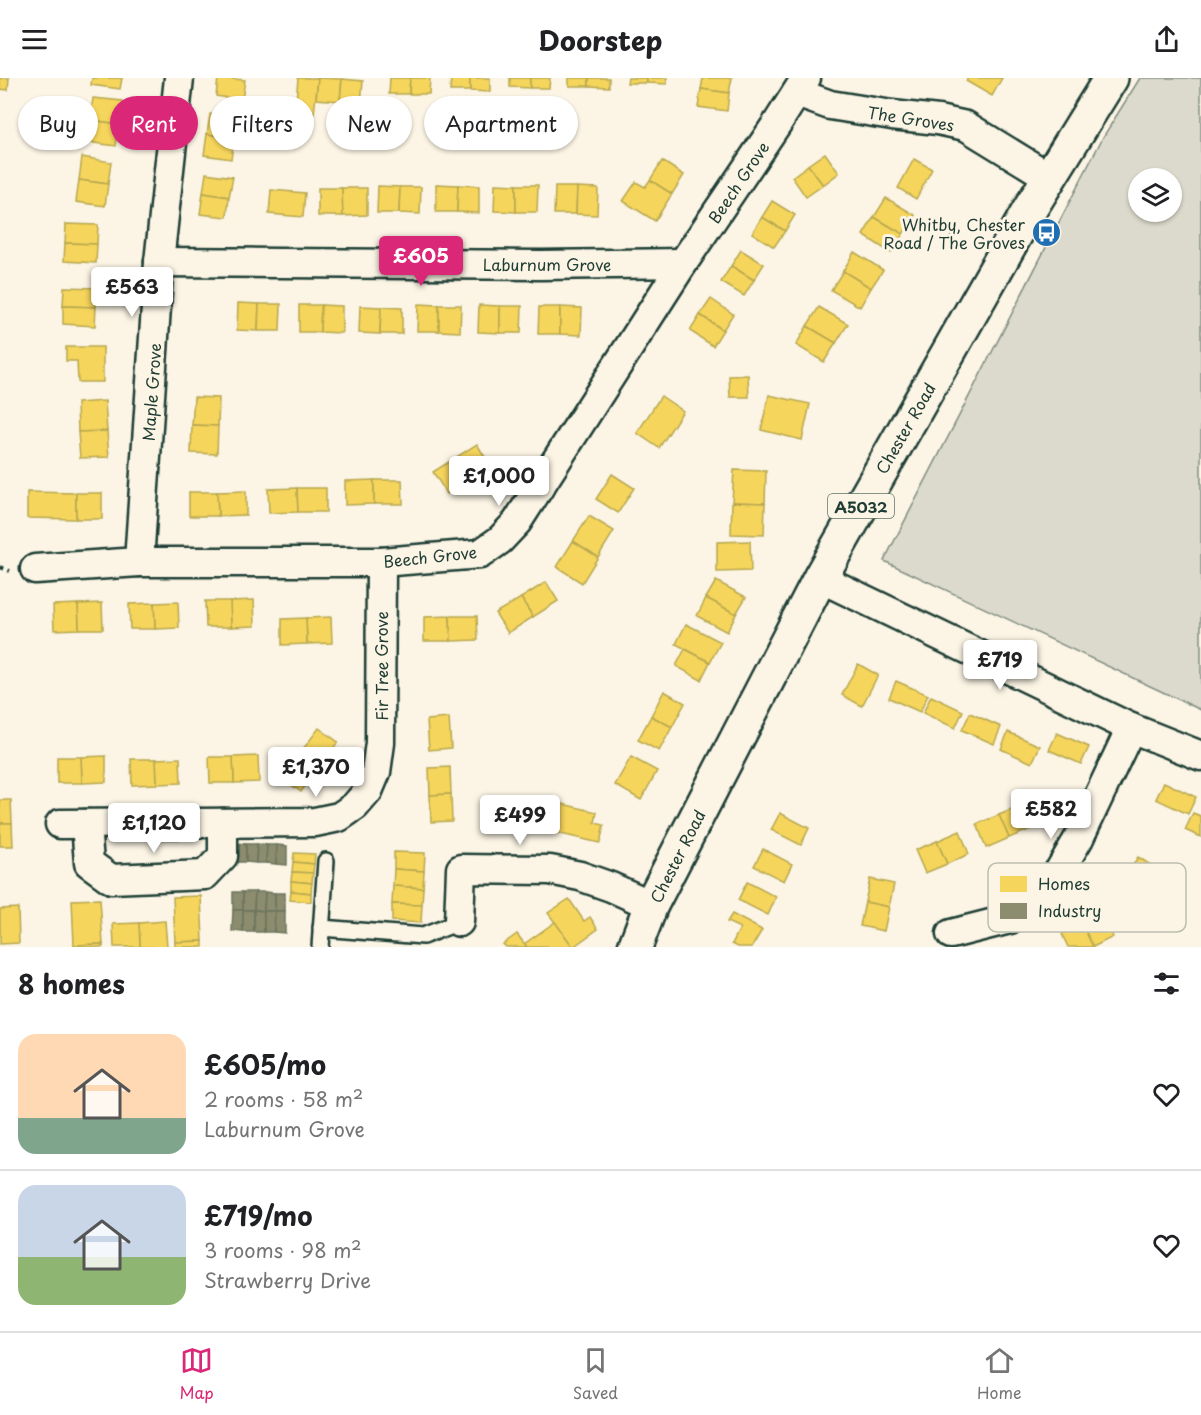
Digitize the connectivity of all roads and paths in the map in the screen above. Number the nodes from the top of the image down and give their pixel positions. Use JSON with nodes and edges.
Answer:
{"nodes":[{"id":1,"x":179,"y":78,"type":"edge"},
{"id":2,"x":1111,"y":78,"type":"edge"},
{"id":3,"x":801,"y":85,"type":"edge"},
{"id":4,"x":1049,"y":177,"type":"junction"},
{"id":5,"x":159,"y":262,"type":"junction"},
{"id":6,"x":683,"y":263,"type":"junction"},
{"id":7,"x":139,"y":562,"type":"junction"},
{"id":8,"x":381,"y":562,"type":"junction"},
{"id":9,"x":34,"y":569,"type":"dead end"},
{"id":10,"x":820,"y":578,"type":"junction"},
{"id":11,"x":1131,"y":728,"type":"junction"},
{"id":12,"x":1201,"y":756,"type":"edge"},
{"id":13,"x":223,"y":823,"type":"junction"},
{"id":14,"x":326,"y":861,"type":"dead end"},
{"id":15,"x":1064,"y":863,"type":"edge"},
{"id":16,"x":651,"y":905,"type":"junction"},
{"id":17,"x":459,"y":922,"type":"joint"},
{"id":18,"x":988,"y":925,"type":"edge"},
{"id":19,"x":321,"y":928,"type":"junction"},
{"id":20,"x":951,"y":934,"type":"dead end"},
{"id":21,"x":320,"y":947,"type":"edge"},
{"id":22,"x":635,"y":947,"type":"edge"}],
"edges":[{"from":1,"to":5,"type":"street","name":"Maple Grove"},
{"from":2,"to":4,"type":"main road","name":"Chester Road","number":"A5032"},
{"from":3,"to":4,"type":"street","name":"The Groves"},
{"from":3,"to":6,"type":"street","name":"Beech Grove"},
{"from":4,"to":10,"type":"main road","name":"Chester Road","number":"A5032"},
{"from":5,"to":6,"type":"street","name":"Laburnum Grove"},
{"from":5,"to":7,"type":"street","name":"Maple Grove"},
{"from":6,"to":8,"type":"street","name":"Beech Grove"},
{"from":7,"to":8,"type":"street","name":"Beech Grove"},
{"from":7,"to":9,"type":"street","name":"Beech Grove"},
{"from":8,"to":13,"type":"street","name":"Fir Tree Grove"},
{"from":10,"to":11,"type":"street"},
{"from":10,"to":16,"type":"main road","name":"Chester Road","number":"A5032"},
{"from":11,"to":12,"type":"street"},
{"from":11,"to":15,"type":"street"},
{"from":13,"to":13,"type":"street","name":"Fir Tree Grove"},
{"from":14,"to":19,"type":"lane"},
{"from":16,"to":17,"type":"street"},
{"from":16,"to":22,"type":"main road","name":"Chester Road","number":"A5032"},
{"from":17,"to":19,"type":"lane"},
{"from":18,"to":20,"type":"street"},
{"from":19,"to":21,"type":"lane"}]}
